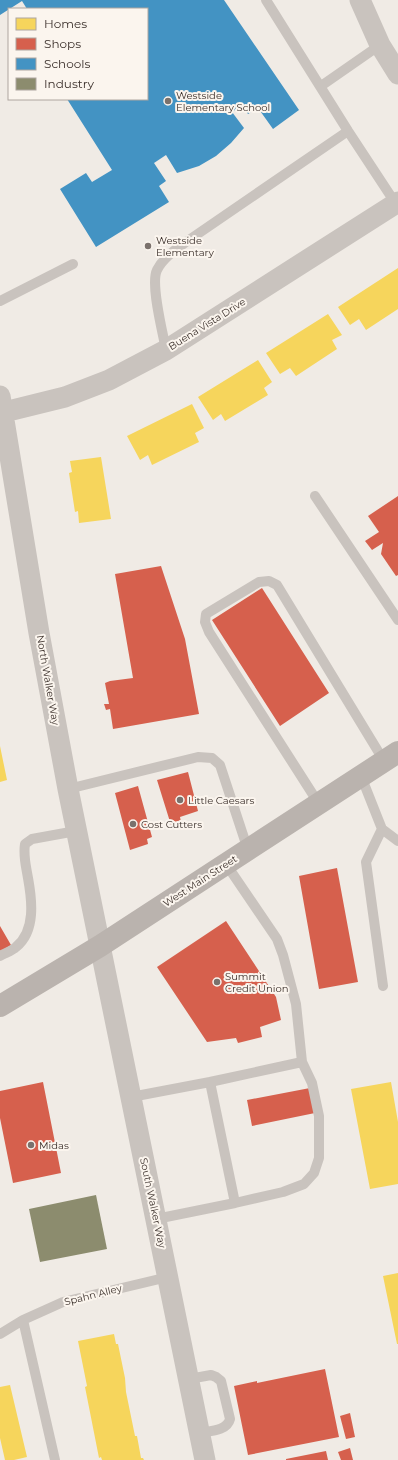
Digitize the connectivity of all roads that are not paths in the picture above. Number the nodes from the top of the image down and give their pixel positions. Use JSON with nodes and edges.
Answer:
{"nodes":[{"id":1,"x":266,"y":0,"type":"edge"},
{"id":2,"x":360,"y":0,"type":"edge"},
{"id":3,"x":380,"y":45,"type":"junction"},
{"id":4,"x":398,"y":74,"type":"edge"},
{"id":5,"x":321,"y":86,"type":"junction"},
{"id":6,"x":348,"y":131,"type":"junction"},
{"id":7,"x":397,"y":203,"type":"edge"},
{"id":8,"x":73,"y":264,"type":"dead end"},
{"id":9,"x":0,"y":301,"type":"edge"},
{"id":10,"x":166,"y":350,"type":"junction"},
{"id":11,"x":1,"y":407,"type":"edge"},
{"id":12,"x":315,"y":496,"type":"dead end"},
{"id":13,"x":398,"y":620,"type":"edge"},
{"id":14,"x":391,"y":757,"type":"edge"},
{"id":15,"x":360,"y":776,"type":"junction"},
{"id":16,"x":68,"y":790,"type":"junction"},
{"id":17,"x":319,"y":804,"type":"junction"},
{"id":18,"x":382,"y":829,"type":"junction"},
{"id":19,"x":76,"y":830,"type":"junction"},
{"id":20,"x":398,"y":841,"type":"edge"},
{"id":21,"x":248,"y":850,"type":"junction"},
{"id":22,"x":226,"y":864,"type":"junction"},
{"id":23,"x":100,"y":946,"type":"junction"},
{"id":24,"x":0,"y":956,"type":"edge"},
{"id":25,"x":383,"y":986,"type":"dead end"},
{"id":26,"x":0,"y":1006,"type":"edge"},
{"id":27,"x":302,"y":1062,"type":"junction"},
{"id":28,"x":210,"y":1082,"type":"junction"},
{"id":29,"x":131,"y":1097,"type":"junction"},
{"id":30,"x":235,"y":1203,"type":"junction"},
{"id":31,"x":156,"y":1219,"type":"junction"},
{"id":32,"x":168,"y":1277,"type":"junction"},
{"id":33,"x":23,"y":1320,"type":"junction"},
{"id":34,"x":0,"y":1334,"type":"edge"},
{"id":35,"x":189,"y":1379,"type":"junction"},
{"id":36,"x":200,"y":1433,"type":"junction"},
{"id":37,"x":55,"y":1460,"type":"edge"},
{"id":38,"x":205,"y":1460,"type":"edge"}],
"edges":[{"from":1,"to":5,"type":"lane"},
{"from":2,"to":3,"type":"street"},
{"from":3,"to":4,"type":"street"},
{"from":3,"to":5,"type":"lane"},
{"from":5,"to":6,"type":"lane"},
{"from":6,"to":7,"type":"lane"},
{"from":6,"to":10,"type":"lane"},
{"from":7,"to":10,"type":"street","name":"Buena Vista Drive"},
{"from":8,"to":9,"type":"lane"},
{"from":10,"to":11,"type":"street","name":"Buena Vista Drive"},
{"from":11,"to":16,"type":"street","name":"North Walker Way"},
{"from":12,"to":13,"type":"lane"},
{"from":14,"to":15,"type":"main road","name":"West Main Street"},
{"from":14,"to":17,"type":"lane"},
{"from":15,"to":17,"type":"main road","name":"West Main Street"},
{"from":15,"to":18,"type":"lane"},
{"from":16,"to":19,"type":"street","name":"North Walker Way"},
{"from":16,"to":21,"type":"lane"},
{"from":17,"to":21,"type":"main road","name":"West Main Street"},
{"from":18,"to":20,"type":"lane"},
{"from":18,"to":25,"type":"lane"},
{"from":19,"to":23,"type":"street","name":"North Walker Way"},
{"from":19,"to":24,"type":"lane"},
{"from":21,"to":22,"type":"main road","name":"West Main Street"},
{"from":22,"to":23,"type":"main road","name":"West Main Street"},
{"from":22,"to":27,"type":"lane"},
{"from":23,"to":26,"type":"main road","name":"West Main Street"},
{"from":23,"to":29,"type":"street","name":"South Walker Way"},
{"from":27,"to":28,"type":"lane"},
{"from":27,"to":30,"type":"lane"},
{"from":28,"to":29,"type":"lane"},
{"from":28,"to":30,"type":"lane"},
{"from":29,"to":31,"type":"street","name":"South Walker Way"},
{"from":30,"to":31,"type":"lane"},
{"from":31,"to":32,"type":"street","name":"South Walker Way"},
{"from":32,"to":33,"type":"lane","name":"Spahn Alley"},
{"from":32,"to":35,"type":"street","name":"South Walker Way"},
{"from":33,"to":34,"type":"lane","name":"Spahn Alley"},
{"from":33,"to":37,"type":"lane"},
{"from":35,"to":36,"type":"street","name":"South Walker Way"},
{"from":35,"to":36,"type":"lane"},
{"from":36,"to":38,"type":"street","name":"South Walker Way"}]}
